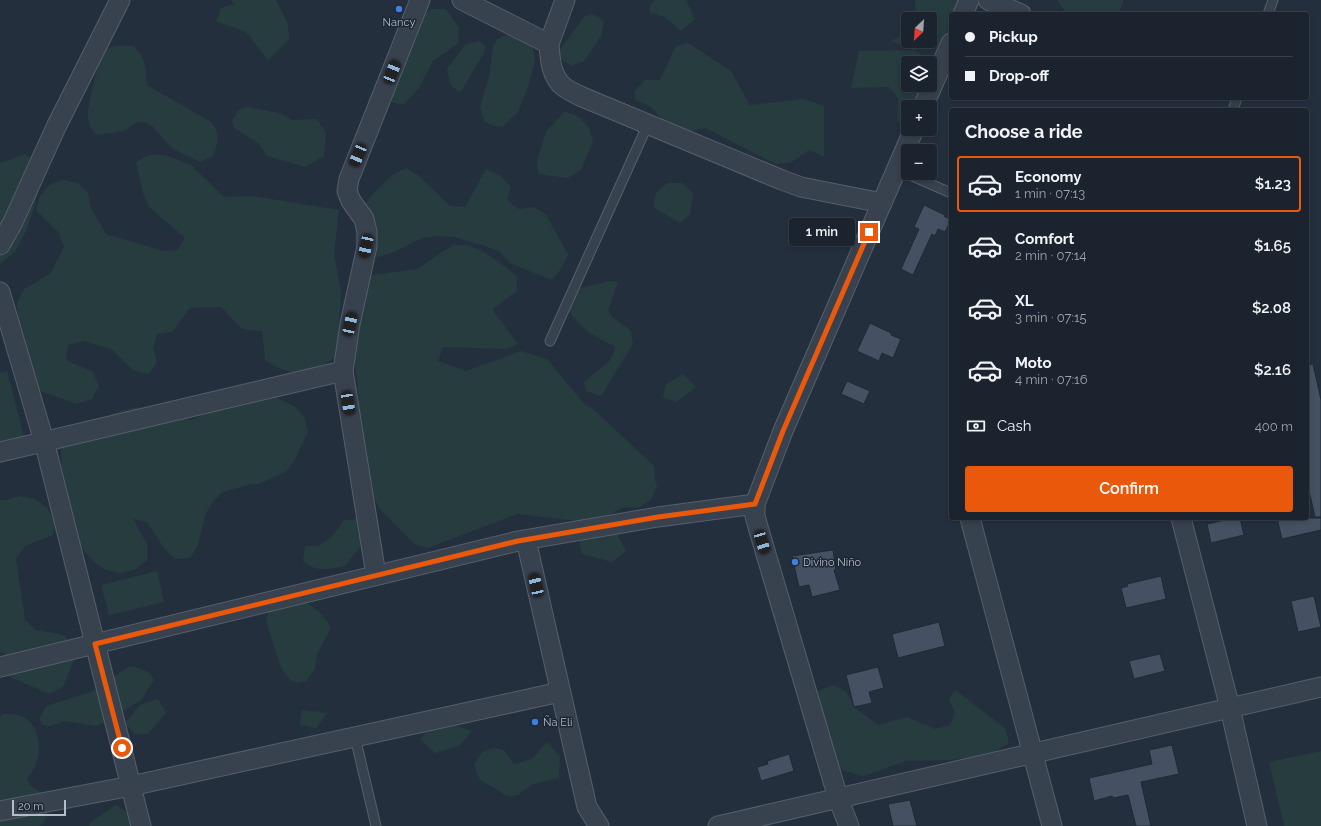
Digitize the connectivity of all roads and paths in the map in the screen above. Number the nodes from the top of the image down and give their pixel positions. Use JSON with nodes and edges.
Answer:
{"nodes":[{"id":1,"x":120,"y":0,"type":"edge"},
{"id":2,"x":420,"y":0,"type":"edge"},
{"id":3,"x":462,"y":0,"type":"edge"},
{"id":4,"x":565,"y":0,"type":"edge"},
{"id":5,"x":969,"y":0,"type":"edge"},
{"id":6,"x":988,"y":0,"type":"edge"},
{"id":7,"x":1273,"y":0,"type":"edge"},
{"id":8,"x":964,"y":12,"type":"edge"},
{"id":9,"x":1016,"y":12,"type":"edge"},
{"id":10,"x":1269,"y":12,"type":"edge"},
{"id":11,"x":549,"y":44,"type":"junction"},
{"id":12,"x":949,"y":47,"type":"edge"},
{"id":13,"x":926,"y":100,"type":"edge"},
{"id":14,"x":648,"y":124,"type":"junction"},
{"id":15,"x":911,"y":136,"type":"edge"},
{"id":16,"x":896,"y":169,"type":"junction"},
{"id":17,"x":949,"y":192,"type":"edge"},
{"id":18,"x":882,"y":203,"type":"junction"},
{"id":19,"x":0,"y":245,"type":"edge"},
{"id":20,"x":0,"y":292,"type":"edge"},
{"id":21,"x":550,"y":341,"type":"dead end"},
{"id":22,"x":343,"y":371,"type":"junction"},
{"id":23,"x":44,"y":441,"type":"junction"},
{"id":24,"x":0,"y":452,"type":"edge"},
{"id":25,"x":755,"y":503,"type":"junction"},
{"id":26,"x":971,"y":520,"type":"edge"},
{"id":27,"x":1181,"y":520,"type":"edge"},
{"id":28,"x":526,"y":540,"type":"junction"},
{"id":29,"x":376,"y":576,"type":"junction"},
{"id":30,"x":95,"y":644,"type":"junction"},
{"id":31,"x":0,"y":667,"type":"edge"},
{"id":32,"x":1321,"y":687,"type":"edge"},
{"id":33,"x":560,"y":692,"type":"junction"},
{"id":34,"x":1230,"y":708,"type":"junction"},
{"id":35,"x":355,"y":737,"type":"junction"},
{"id":36,"x":1033,"y":753,"type":"junction"},
{"id":37,"x":131,"y":786,"type":"junction"},
{"id":38,"x":838,"y":798,"type":"junction"},
{"id":39,"x":0,"y":811,"type":"edge"},
{"id":40,"x":142,"y":826,"type":"edge"},
{"id":41,"x":376,"y":826,"type":"edge"},
{"id":42,"x":599,"y":826,"type":"edge"},
{"id":43,"x":718,"y":826,"type":"edge"},
{"id":44,"x":849,"y":826,"type":"edge"},
{"id":45,"x":1052,"y":826,"type":"edge"},
{"id":46,"x":1257,"y":826,"type":"edge"}],
"edges":[{"from":1,"to":19,"type":"street"},
{"from":2,"to":22,"type":"street"},
{"from":3,"to":11,"type":"street"},
{"from":4,"to":11,"type":"street"},
{"from":5,"to":8,"type":"street"},
{"from":6,"to":9,"type":"street"},
{"from":7,"to":10,"type":"lane"},
{"from":11,"to":14,"type":"street"},
{"from":12,"to":13,"type":"street"},
{"from":14,"to":18,"type":"street"},
{"from":14,"to":21,"type":"lane"},
{"from":15,"to":16,"type":"street"},
{"from":16,"to":17,"type":"lane"},
{"from":16,"to":18,"type":"street"},
{"from":18,"to":25,"type":"street"},
{"from":20,"to":23,"type":"street"},
{"from":22,"to":23,"type":"street"},
{"from":22,"to":29,"type":"street"},
{"from":23,"to":24,"type":"street"},
{"from":23,"to":30,"type":"street"},
{"from":25,"to":28,"type":"street"},
{"from":25,"to":38,"type":"street"},
{"from":26,"to":36,"type":"street"},
{"from":27,"to":34,"type":"street"},
{"from":28,"to":29,"type":"street"},
{"from":28,"to":33,"type":"street"},
{"from":29,"to":30,"type":"street"},
{"from":30,"to":31,"type":"street"},
{"from":30,"to":37,"type":"street"},
{"from":32,"to":34,"type":"street"},
{"from":33,"to":35,"type":"street"},
{"from":33,"to":42,"type":"street"},
{"from":34,"to":36,"type":"street"},
{"from":34,"to":46,"type":"street"},
{"from":35,"to":37,"type":"street"},
{"from":35,"to":41,"type":"lane"},
{"from":36,"to":38,"type":"street"},
{"from":36,"to":45,"type":"street"},
{"from":37,"to":39,"type":"street"},
{"from":37,"to":40,"type":"street"},
{"from":38,"to":43,"type":"street"},
{"from":38,"to":44,"type":"street"}]}
